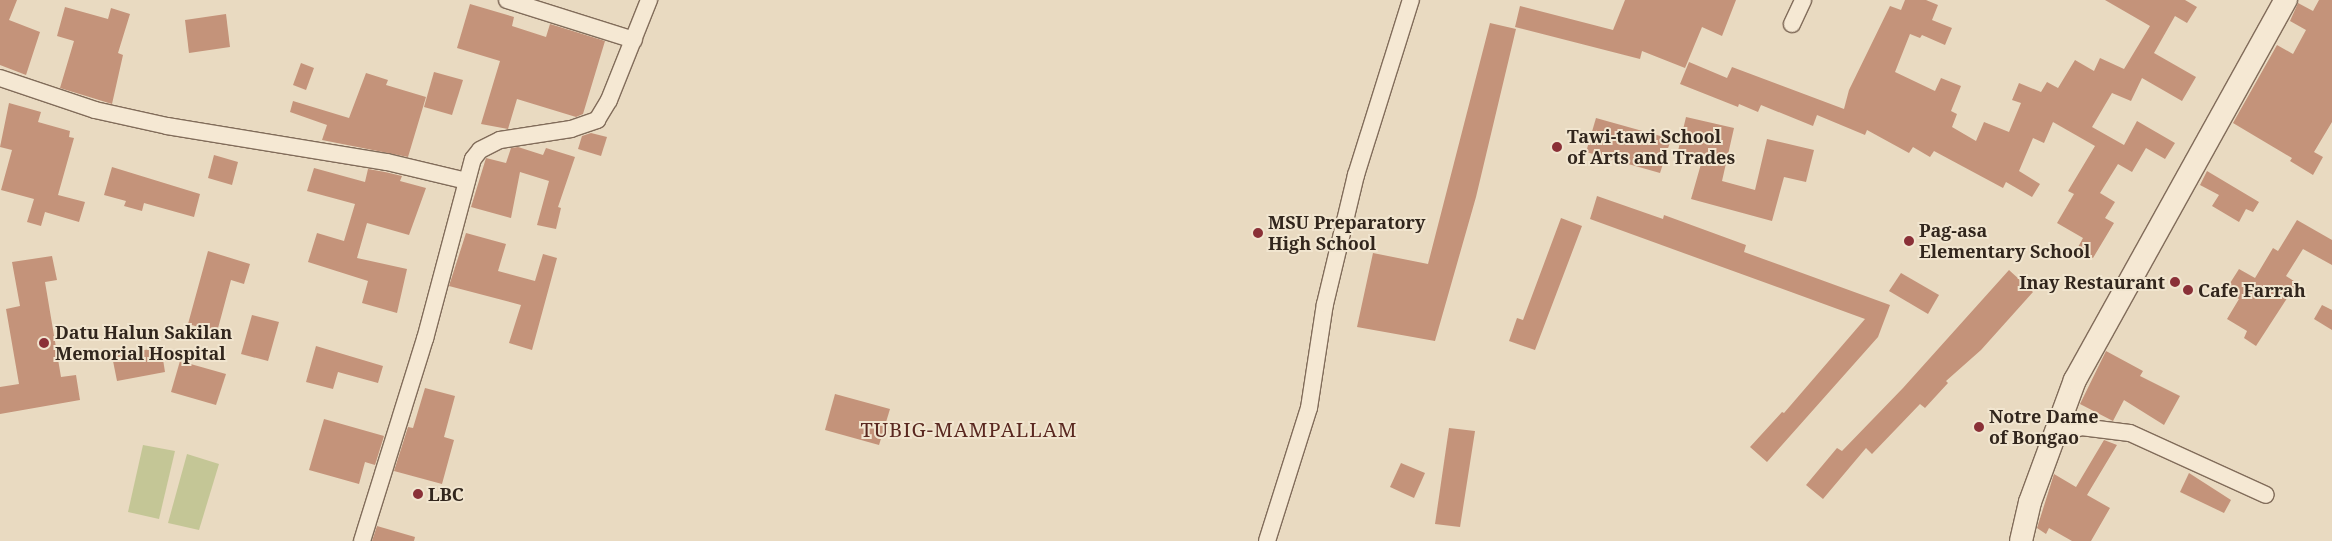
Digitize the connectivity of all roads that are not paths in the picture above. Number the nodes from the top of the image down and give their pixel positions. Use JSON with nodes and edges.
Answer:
{"nodes":[{"id":1,"x":507,"y":0,"type":"edge"},
{"id":2,"x":649,"y":0,"type":"edge"},
{"id":3,"x":1412,"y":0,"type":"edge"},
{"id":4,"x":1803,"y":0,"type":"edge"},
{"id":5,"x":2286,"y":0,"type":"edge"},
{"id":6,"x":1792,"y":24,"type":"dead end"},
{"id":7,"x":634,"y":40,"type":"junction"},
{"id":8,"x":0,"y":78,"type":"edge"},
{"id":9,"x":467,"y":181,"type":"junction"},
{"id":10,"x":2054,"y":437,"type":"junction"},
{"id":11,"x":2266,"y":495,"type":"dead end"},
{"id":12,"x":362,"y":541,"type":"edge"},
{"id":13,"x":1267,"y":541,"type":"edge"},
{"id":14,"x":2021,"y":541,"type":"edge"}],
"edges":[{"from":1,"to":7,"type":"street"},
{"from":2,"to":7,"type":"street"},
{"from":3,"to":13,"type":"street"},
{"from":4,"to":6,"type":"street"},
{"from":5,"to":10,"type":"main road"},
{"from":7,"to":9,"type":"street"},
{"from":8,"to":9,"type":"street"},
{"from":9,"to":12,"type":"street"},
{"from":10,"to":11,"type":"street"},
{"from":10,"to":14,"type":"main road"}]}
